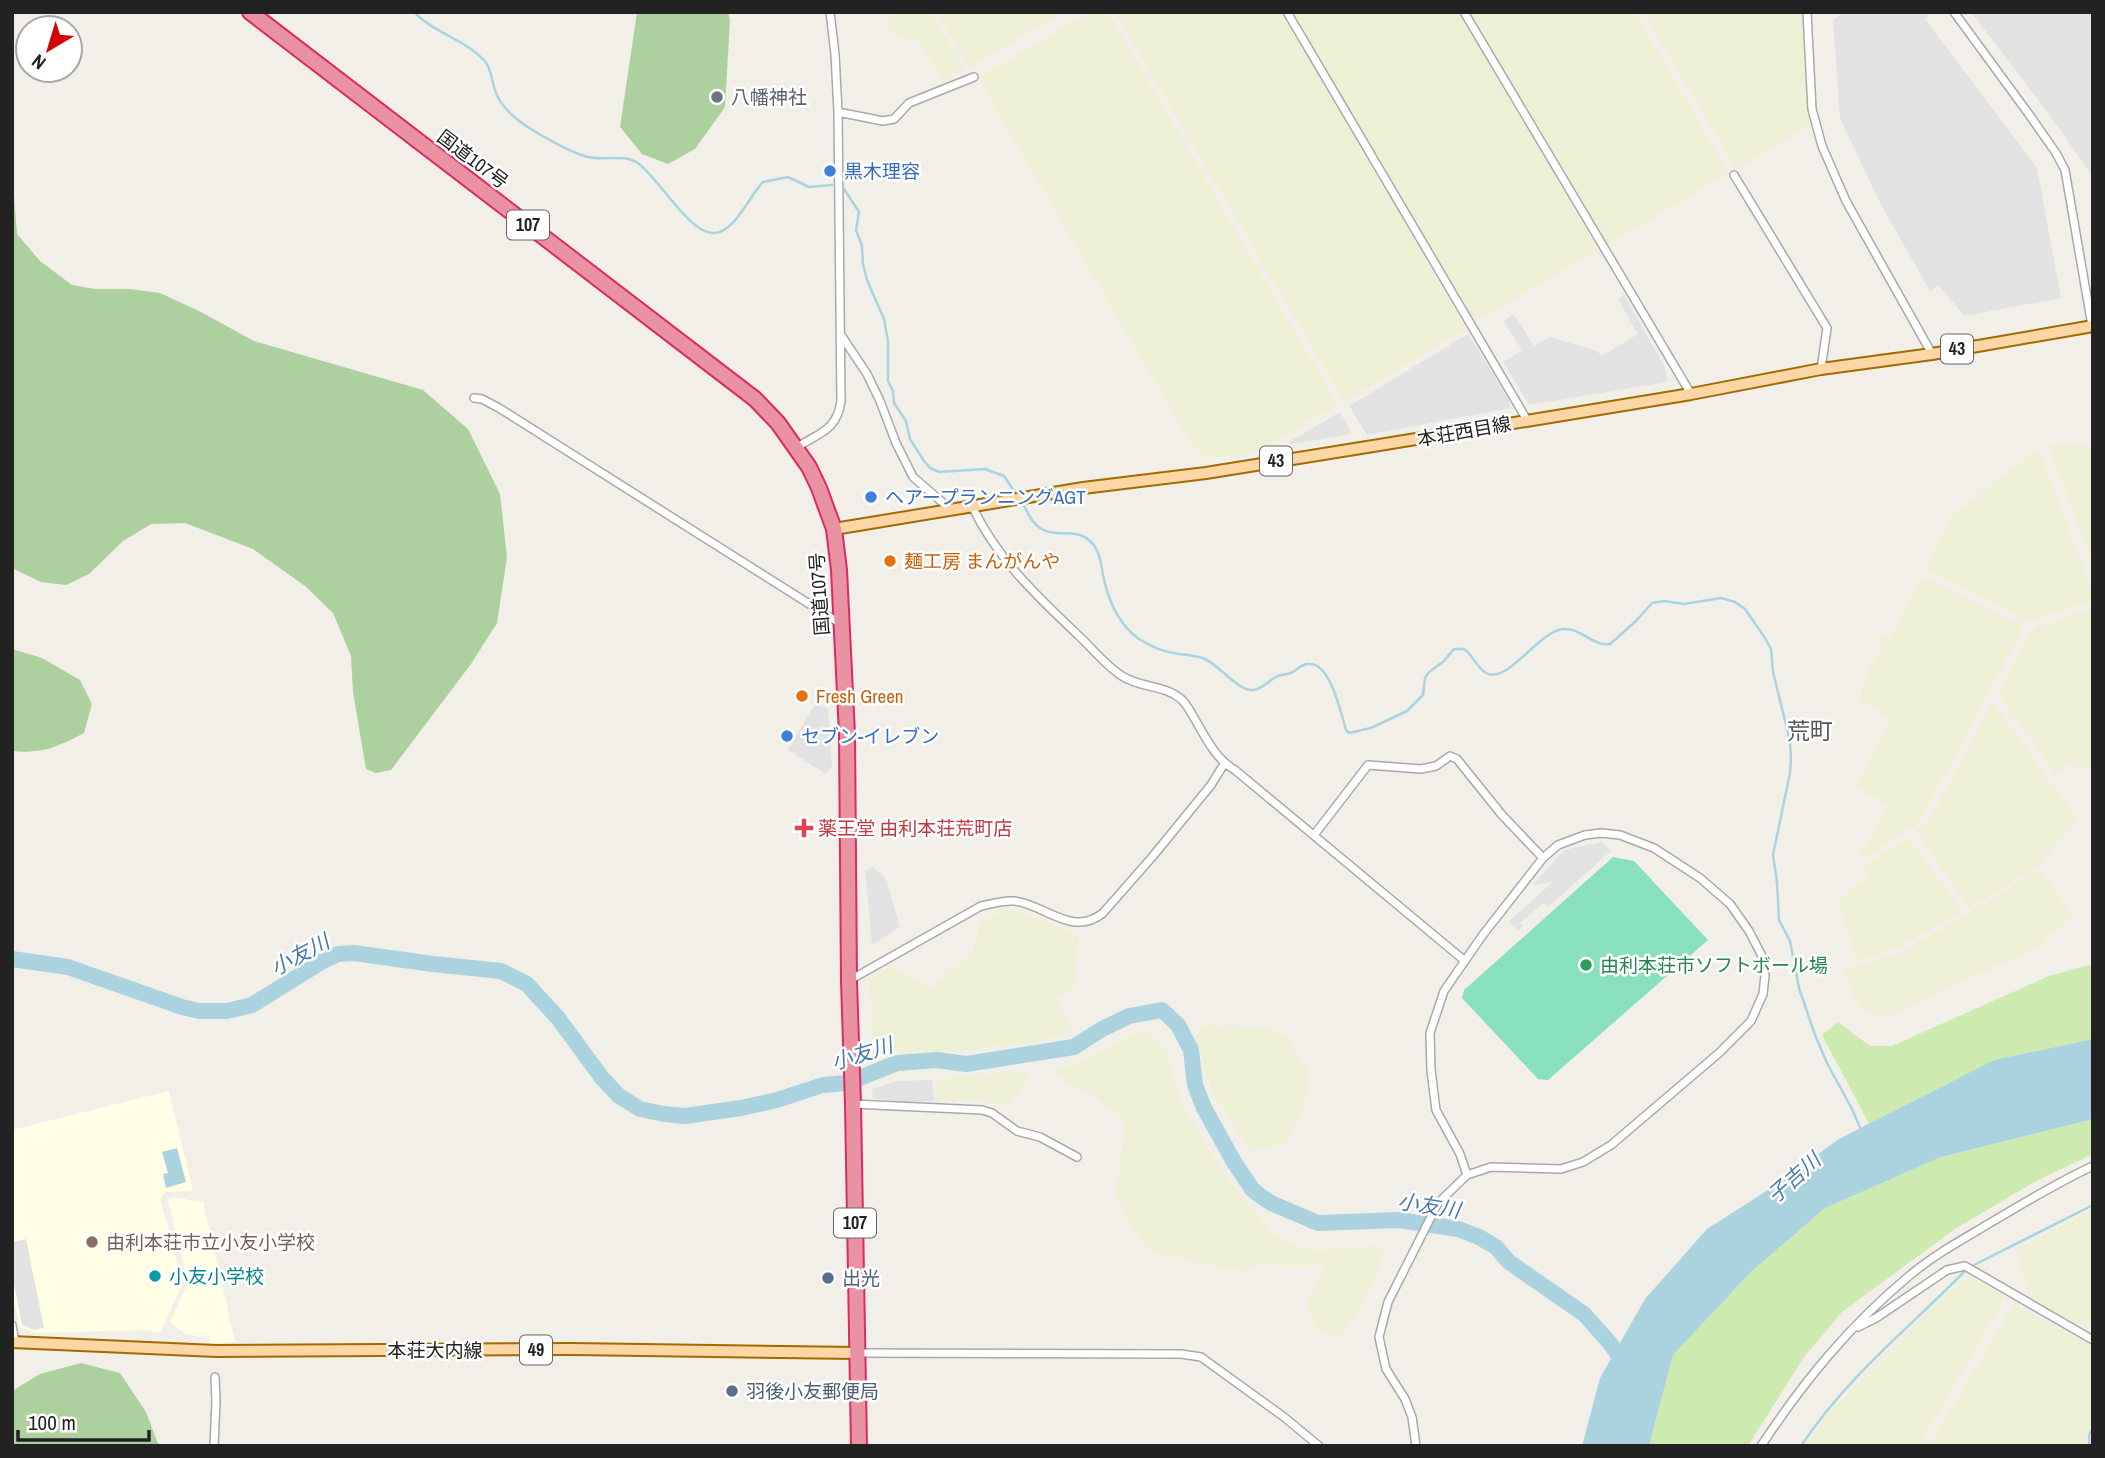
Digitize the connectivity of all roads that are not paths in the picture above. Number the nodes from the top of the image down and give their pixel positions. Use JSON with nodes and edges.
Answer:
{"nodes":[{"id":1,"x":250,"y":12,"type":"edge"},
{"id":2,"x":830,"y":12,"type":"edge"},
{"id":3,"x":1287,"y":12,"type":"edge"},
{"id":4,"x":1464,"y":12,"type":"edge"},
{"id":5,"x":1807,"y":12,"type":"edge"},
{"id":6,"x":1954,"y":12,"type":"edge"},
{"id":7,"x":974,"y":77,"type":"dead end"},
{"id":8,"x":838,"y":113,"type":"junction"},
{"id":9,"x":1734,"y":175,"type":"dead end"},
{"id":10,"x":2092,"y":326,"type":"edge"},
{"id":11,"x":840,"y":333,"type":"junction"},
{"id":12,"x":1932,"y":354,"type":"junction"},
{"id":13,"x":1821,"y":369,"type":"junction"},
{"id":14,"x":1691,"y":394,"type":"junction"},
{"id":15,"x":474,"y":398,"type":"dead end"},
{"id":16,"x":1527,"y":420,"type":"junction"},
{"id":17,"x":797,"y":447,"type":"junction"},
{"id":18,"x":972,"y":506,"type":"junction"},
{"id":19,"x":950,"y":509,"type":"junction"},
{"id":20,"x":834,"y":529,"type":"junction"},
{"id":21,"x":841,"y":624,"type":"junction"},
{"id":22,"x":1224,"y":764,"type":"junction"},
{"id":23,"x":1314,"y":835,"type":"junction"},
{"id":24,"x":1543,"y":858,"type":"junction"},
{"id":25,"x":1465,"y":961,"type":"junction"},
{"id":26,"x":849,"y":981,"type":"junction"},
{"id":27,"x":853,"y":1099,"type":"junction"},
{"id":28,"x":1077,"y":1157,"type":"dead end"},
{"id":29,"x":2093,"y":1166,"type":"edge"},
{"id":30,"x":1467,"y":1175,"type":"junction"},
{"id":31,"x":12,"y":1325,"type":"edge"},
{"id":32,"x":1849,"y":1333,"type":"junction"},
{"id":33,"x":2093,"y":1340,"type":"edge"},
{"id":34,"x":14,"y":1342,"type":"edge"},
{"id":35,"x":857,"y":1353,"type":"junction"},
{"id":36,"x":215,"y":1377,"type":"dead end"},
{"id":37,"x":214,"y":1446,"type":"edge"},
{"id":38,"x":859,"y":1446,"type":"edge"},
{"id":39,"x":1319,"y":1446,"type":"edge"},
{"id":40,"x":1416,"y":1446,"type":"edge"},
{"id":41,"x":1761,"y":1446,"type":"edge"}],
"edges":[{"from":1,"to":17,"type":"highway","name":"国道107号","number":"107"},
{"from":2,"to":8,"type":"street"},
{"from":3,"to":16,"type":"street"},
{"from":4,"to":14,"type":"street"},
{"from":5,"to":12,"type":"street"},
{"from":6,"to":10,"type":"street"},
{"from":7,"to":8,"type":"street"},
{"from":8,"to":11,"type":"street"},
{"from":9,"to":13,"type":"street"},
{"from":10,"to":12,"type":"main road","name":"本荘西目線","number":"43"},
{"from":11,"to":17,"type":"street"},
{"from":11,"to":19,"type":"street"},
{"from":12,"to":13,"type":"main road","name":"本荘西目線","number":"43"},
{"from":13,"to":14,"type":"main road","name":"本荘西目線","number":"43"},
{"from":14,"to":16,"type":"main road","name":"本荘西目線","number":"43"},
{"from":15,"to":21,"type":"street"},
{"from":16,"to":18,"type":"main road","name":"本荘西目線","number":"43"},
{"from":17,"to":20,"type":"highway","name":"国道107号","number":"107"},
{"from":18,"to":19,"type":"main road","name":"本荘西目線","number":"43"},
{"from":18,"to":22,"type":"street"},
{"from":19,"to":20,"type":"main road","name":"本荘西目線","number":"43"},
{"from":20,"to":21,"type":"highway","name":"国道107号","number":"107"},
{"from":21,"to":26,"type":"highway","name":"国道107号","number":"107"},
{"from":22,"to":23,"type":"street"},
{"from":22,"to":26,"type":"street"},
{"from":23,"to":24,"type":"street"},
{"from":23,"to":25,"type":"street"},
{"from":24,"to":25,"type":"street"},
{"from":24,"to":30,"type":"street"},
{"from":25,"to":30,"type":"street"},
{"from":26,"to":27,"type":"highway","name":"国道107号","number":"107"},
{"from":27,"to":28,"type":"street"},
{"from":27,"to":35,"type":"highway","name":"国道107号","number":"107"},
{"from":29,"to":32,"type":"street"},
{"from":30,"to":40,"type":"street"},
{"from":31,"to":34,"type":"street"},
{"from":32,"to":33,"type":"street"},
{"from":32,"to":41,"type":"street"},
{"from":34,"to":35,"type":"main road","name":"本荘大内線","number":"49"},
{"from":35,"to":38,"type":"highway","name":"国道107号","number":"107"},
{"from":35,"to":39,"type":"street"},
{"from":36,"to":37,"type":"street"}]}
